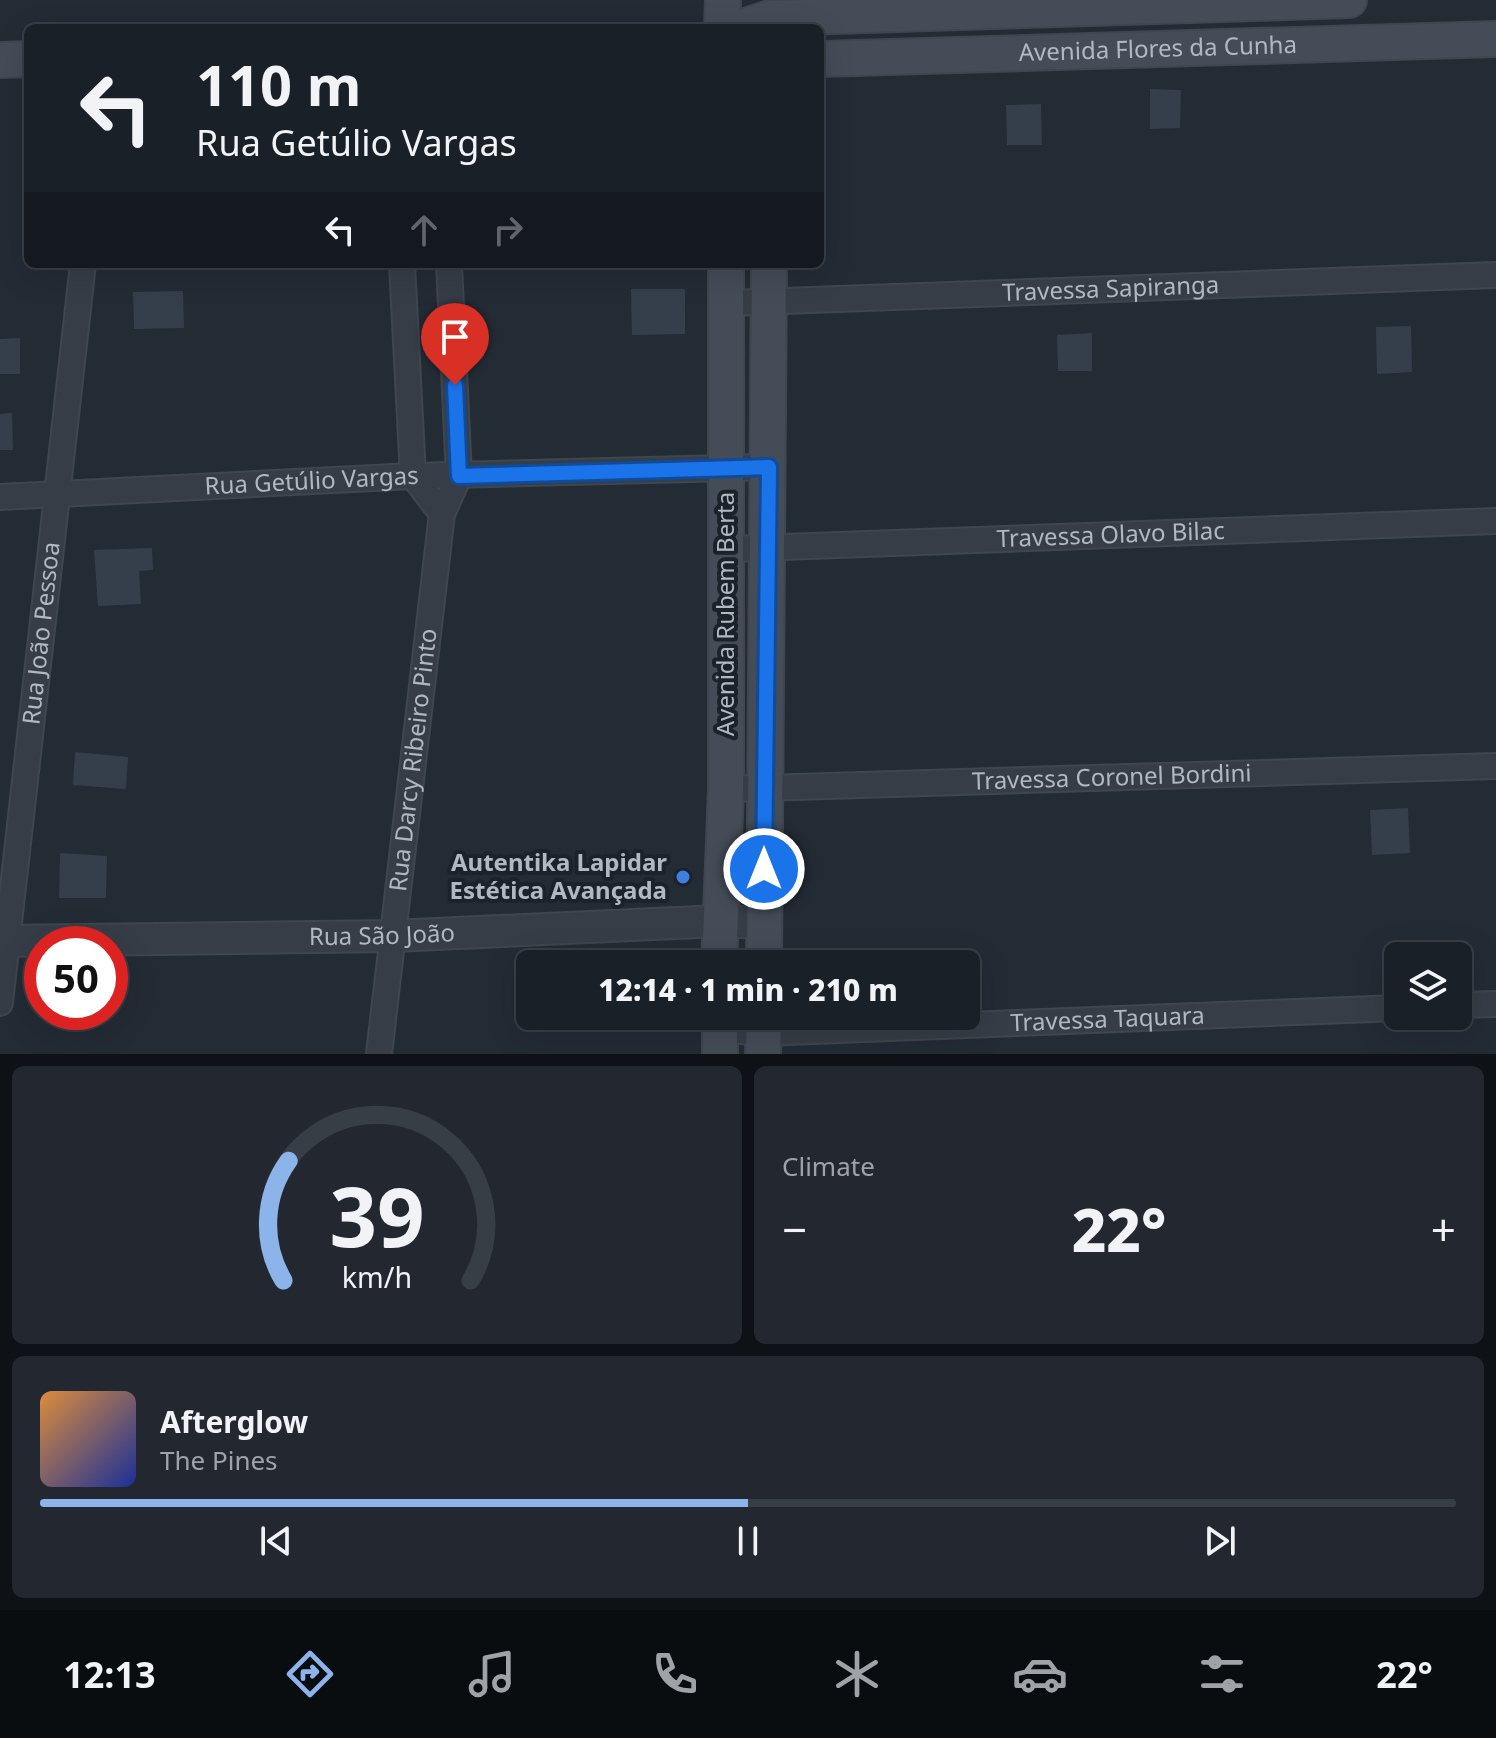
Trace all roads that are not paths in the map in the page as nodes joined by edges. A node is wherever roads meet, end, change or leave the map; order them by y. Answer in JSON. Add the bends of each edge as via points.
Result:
{"nodes":[{"id":1,"x":723,"y":0,"type":"edge"},
{"id":2,"x":1349,"y":0,"type":"edge"},
{"id":3,"x":763,"y":19,"type":"edge"},
{"id":4,"x":722,"y":24,"type":"edge"},
{"id":5,"x":1496,"y":39,"type":"edge"},
{"id":6,"x":24,"y":59,"type":"edge"},
{"id":7,"x":824,"y":59,"type":"edge"},
{"id":8,"x":0,"y":60,"type":"edge"},
{"id":9,"x":83,"y":268,"type":"edge"},
{"id":10,"x":402,"y":268,"type":"edge"},
{"id":11,"x":449,"y":268,"type":"edge"},
{"id":12,"x":726,"y":268,"type":"edge"},
{"id":13,"x":769,"y":268,"type":"edge"},
{"id":14,"x":1496,"y":275,"type":"edge"},
{"id":15,"x":768,"y":301,"type":"junction"},
{"id":16,"x":727,"y":303,"type":"junction"},
{"id":17,"x":769,"y":467,"type":"junction"},
{"id":18,"x":726,"y":469,"type":"junction"},
{"id":19,"x":413,"y":476,"type":"junction"},
{"id":20,"x":459,"y":476,"type":"junction"},
{"id":21,"x":58,"y":496,"type":"junction"},
{"id":22,"x":0,"y":497,"type":"edge"},
{"id":23,"x":442,"y":514,"type":"junction"},
{"id":24,"x":1496,"y":521,"type":"edge"},
{"id":25,"x":767,"y":546,"type":"junction"},
{"id":26,"x":727,"y":549,"type":"junction"},
{"id":27,"x":1496,"y":766,"type":"edge"},
{"id":28,"x":763,"y":788,"type":"junction"},
{"id":29,"x":726,"y":789,"type":"junction"},
{"id":30,"x":719,"y":921,"type":"junction"},
{"id":31,"x":765,"y":923,"type":"junction"},
{"id":32,"x":393,"y":936,"type":"junction"},
{"id":33,"x":3,"y":941,"type":"edge"},
{"id":34,"x":719,"y":950,"type":"edge"},
{"id":35,"x":764,"y":950,"type":"edge"},
{"id":36,"x":0,"y":1003,"type":"edge"},
{"id":37,"x":1496,"y":1004,"type":"edge"},
{"id":38,"x":1472,"y":1005,"type":"edge"},
{"id":39,"x":1384,"y":1009,"type":"edge"},
{"id":40,"x":720,"y":1033,"type":"edge"},
{"id":41,"x":763,"y":1034,"type":"edge"},
{"id":42,"x":379,"y":1054,"type":"edge"}],
"edges":[{"from":1,"to":4,"type":"main road"},
{"from":2,"to":3,"type":"main road","name":"Avenida Flores da Cunha"},
{"from":5,"to":7,"type":"main road","name":"Avenida Flores da Cunha"},
{"from":6,"to":8,"type":"main road"},
{"from":9,"to":21,"type":"street","name":"Rua João Pessoa"},
{"from":10,"to":19,"type":"street"},
{"from":11,"to":20,"type":"street","name":"Rua Darcy Ribeiro Pinto"},
{"from":12,"to":16,"type":"main road","name":"Avenida Rubem Berta"},
{"from":13,"to":15,"type":"main road","name":"Avenida Rubem Berta"},
{"from":14,"to":15,"type":"street","name":"Travessa Sapiranga"},
{"from":15,"to":16,"type":"street","name":"Travessa Sapiranga"},
{"from":15,"to":17,"type":"main road","name":"Avenida Rubem Berta"},
{"from":16,"to":18,"type":"main road","name":"Avenida Rubem Berta"},
{"from":17,"to":18,"type":"street","name":"Rua Getúlio Vargas"},
{"from":17,"to":25,"type":"main road","name":"Avenida Rubem Berta"},
{"from":18,"to":20,"type":"street","name":"Rua Getúlio Vargas"},
{"from":18,"to":26,"type":"main road","name":"Avenida Rubem Berta"},
{"from":19,"to":20,"type":"street","name":"Rua Getúlio Vargas"},
{"from":19,"to":21,"type":"street","name":"Rua Getúlio Vargas"},
{"from":19,"to":23,"type":"street"},
{"from":20,"to":23,"type":"street","name":"Rua Darcy Ribeiro Pinto"},
{"from":21,"to":22,"type":"street","name":"Rua Getúlio Vargas"},
{"from":21,"to":33,"type":"street","name":"Rua João Pessoa"},
{"from":23,"to":32,"type":"street","name":"Rua Darcy Ribeiro Pinto"},
{"from":24,"to":25,"type":"street","name":"Travessa Olavo Bilac"},
{"from":25,"to":26,"type":"street","name":"Travessa Olavo Bilac"},
{"from":25,"to":28,"type":"main road","name":"Avenida Rubem Berta"},
{"from":26,"to":29,"type":"main road","name":"Avenida Rubem Berta"},
{"from":27,"to":28,"type":"street","name":"Travessa Coronel Bordini"},
{"from":28,"to":29,"type":"street","name":"Travessa Coronel Bordini"},
{"from":28,"to":31,"type":"main road","name":"Avenida Rubem Berta"},
{"from":29,"to":30,"type":"main road","name":"Avenida Rubem Berta"},
{"from":30,"to":31,"type":"street","name":"Rua São João"},
{"from":30,"to":32,"type":"street","name":"Rua São João"},
{"from":30,"to":34,"type":"main road","name":"Avenida Rubem Berta"},
{"from":31,"to":35,"type":"main road","name":"Avenida Rubem Berta"},
{"from":32,"to":33,"type":"street","name":"Rua São João"},
{"from":32,"to":42,"type":"street","name":"Rua Darcy Ribeiro Pinto"},
{"from":33,"to":36,"type":"street","name":"Rua João Pessoa"},
{"from":37,"to":38,"type":"street"},
{"from":39,"to":41,"type":"street","name":"Travessa Taquara"},
{"from":40,"to":41,"type":"street","name":"Travessa Taquara"}]}
